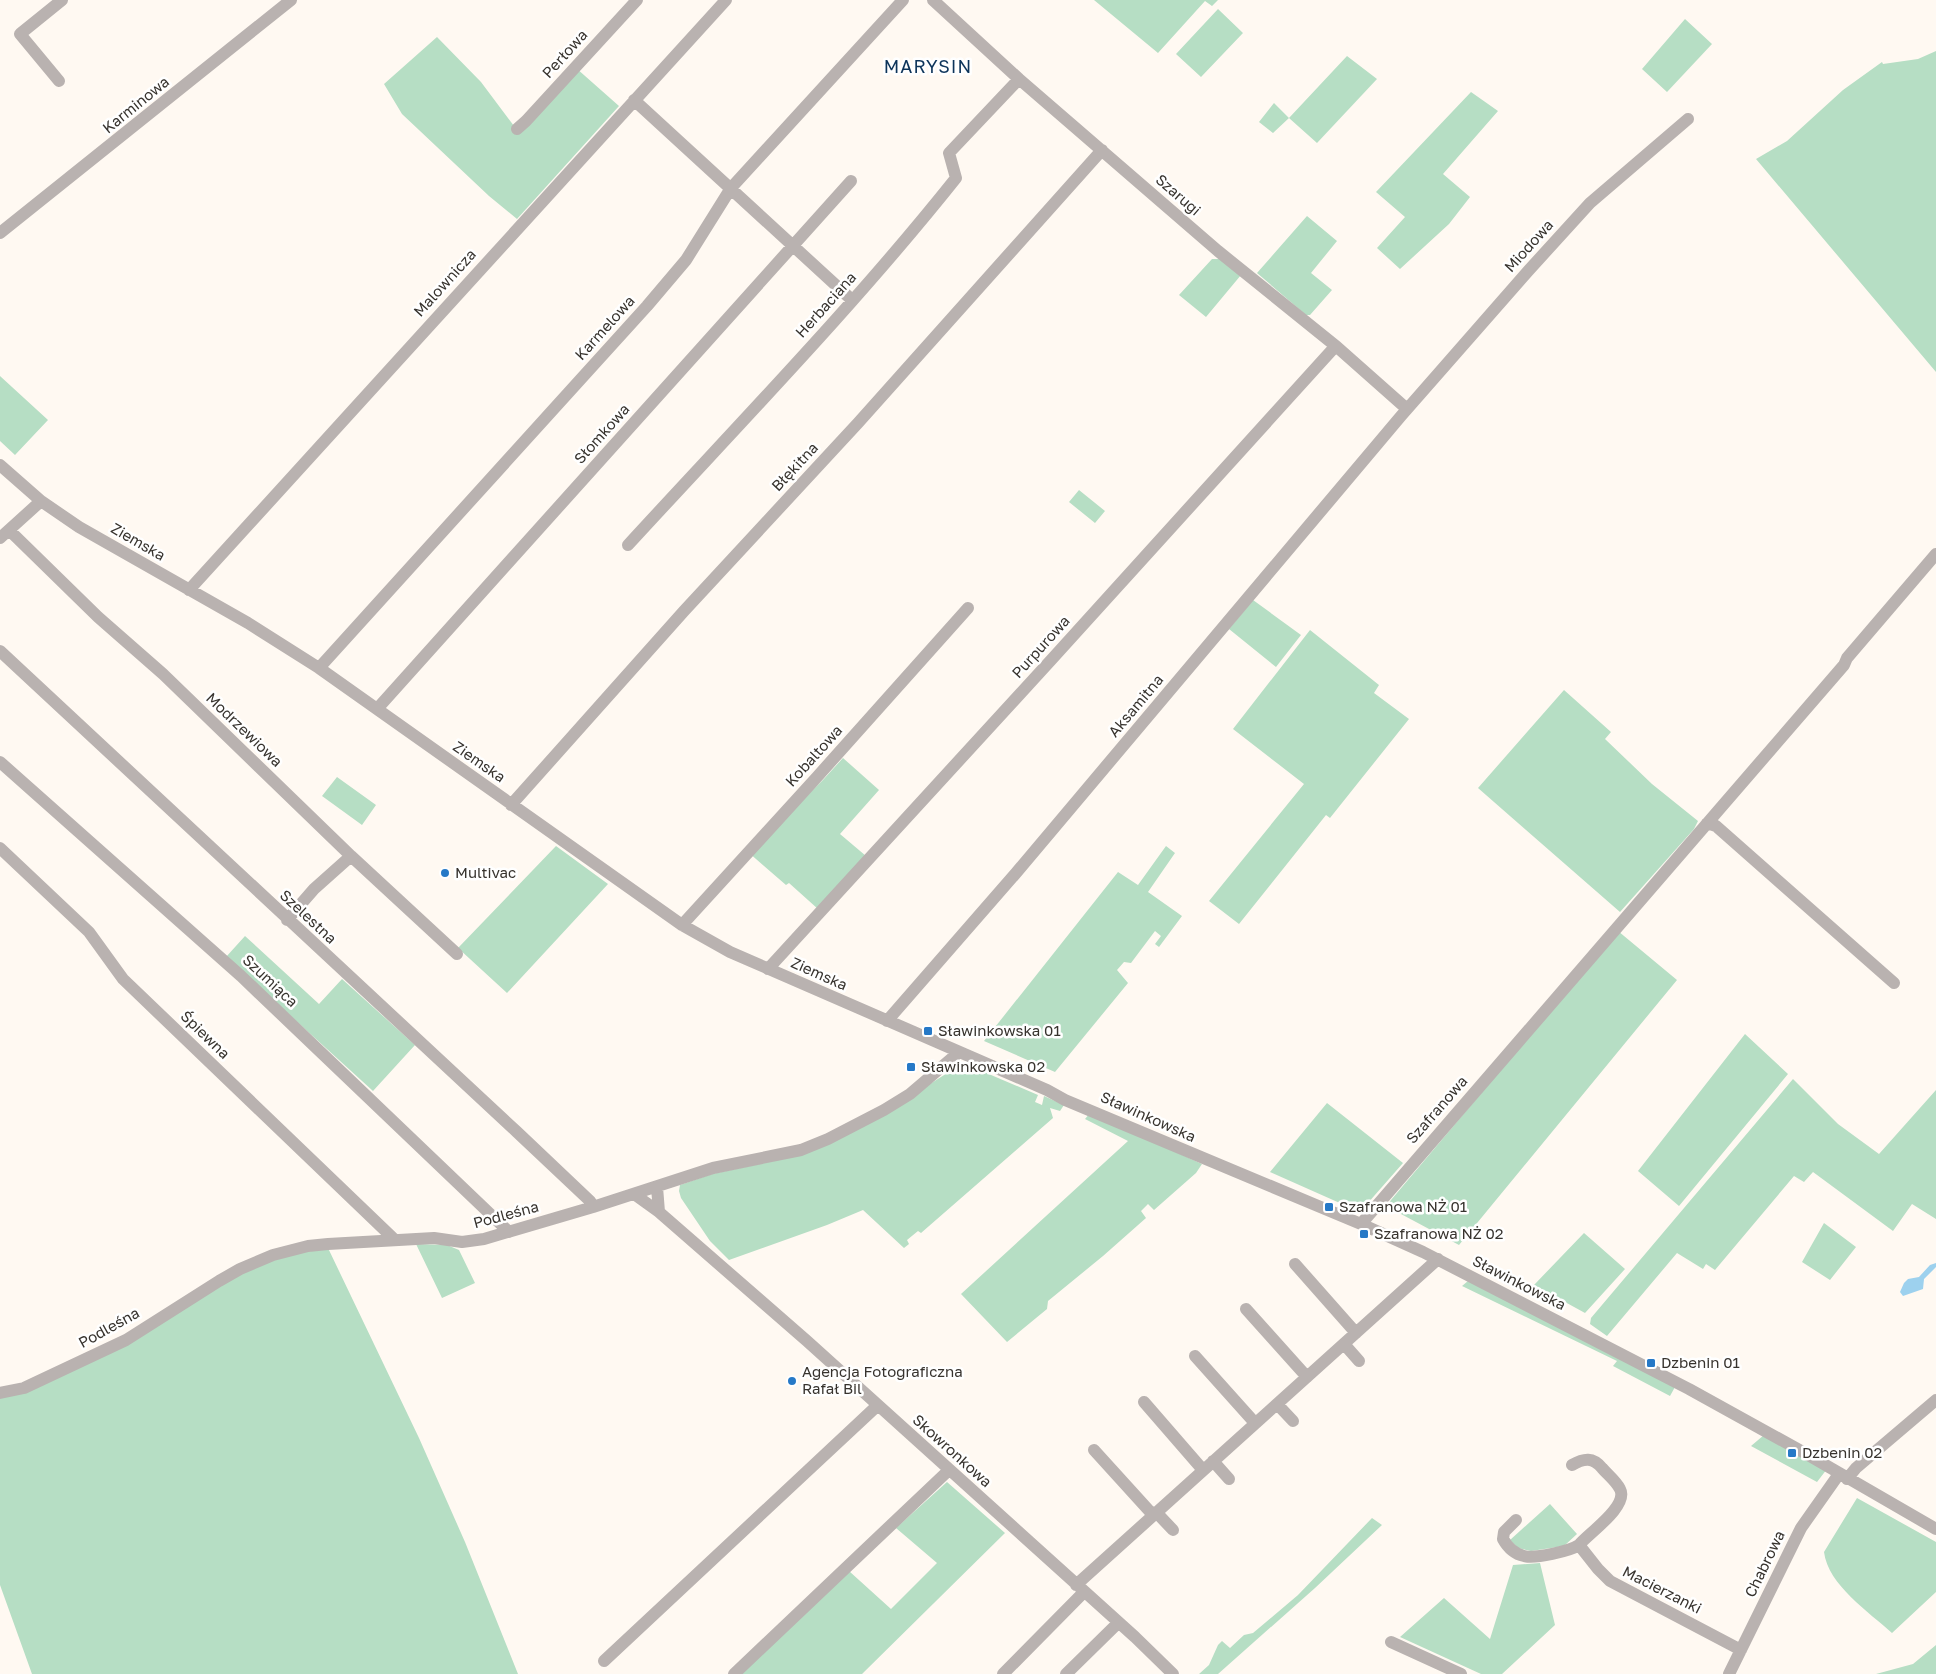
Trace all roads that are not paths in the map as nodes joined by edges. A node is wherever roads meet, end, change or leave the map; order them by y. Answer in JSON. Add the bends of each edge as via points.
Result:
{"nodes":[{"id":1,"x":62,"y":0,"type":"edge"},
{"id":2,"x":291,"y":0,"type":"edge"},
{"id":3,"x":637,"y":0,"type":"edge"},
{"id":4,"x":726,"y":0,"type":"edge"},
{"id":5,"x":903,"y":0,"type":"edge"},
{"id":6,"x":933,"y":0,"type":"edge"},
{"id":7,"x":1019,"y":79,"type":"junction"},
{"id":8,"x":59,"y":82,"type":"dead end"},
{"id":9,"x":634,"y":100,"type":"junction"},
{"id":10,"x":1688,"y":119,"type":"dead end"},
{"id":11,"x":517,"y":129,"type":"dead end"},
{"id":12,"x":1102,"y":150,"type":"junction"},
{"id":13,"x":852,"y":181,"type":"dead end"},
{"id":14,"x":731,"y":188,"type":"junction"},
{"id":15,"x":0,"y":233,"type":"edge"},
{"id":16,"x":793,"y":246,"type":"junction"},
{"id":17,"x":852,"y":300,"type":"junction"},
{"id":18,"x":1337,"y":347,"type":"junction"},
{"id":19,"x":1407,"y":409,"type":"junction"},
{"id":20,"x":0,"y":465,"type":"edge"},
{"id":21,"x":41,"y":501,"type":"junction"},
{"id":22,"x":5,"y":534,"type":"edge"},
{"id":23,"x":628,"y":544,"type":"dead end"},
{"id":24,"x":1936,"y":554,"type":"edge"},
{"id":25,"x":189,"y":590,"type":"junction"},
{"id":26,"x":968,"y":608,"type":"dead end"},
{"id":27,"x":0,"y":651,"type":"edge"},
{"id":28,"x":319,"y":668,"type":"junction"},
{"id":29,"x":377,"y":709,"type":"junction"},
{"id":30,"x":0,"y":762,"type":"edge"},
{"id":31,"x":511,"y":805,"type":"junction"},
{"id":32,"x":1707,"y":822,"type":"junction"},
{"id":33,"x":0,"y":848,"type":"edge"},
{"id":34,"x":351,"y":856,"type":"junction"},
{"id":35,"x":287,"y":920,"type":"junction"},
{"id":36,"x":682,"y":925,"type":"junction"},
{"id":37,"x":457,"y":954,"type":"dead end"},
{"id":38,"x":768,"y":969,"type":"junction"},
{"id":39,"x":1894,"y":983,"type":"dead end"},
{"id":40,"x":887,"y":1021,"type":"junction"},
{"id":41,"x":958,"y":1053,"type":"junction"},
{"id":42,"x":657,"y":1187,"type":"junction"},
{"id":43,"x":634,"y":1194,"type":"junction"},
{"id":44,"x":593,"y":1207,"type":"junction"},
{"id":45,"x":659,"y":1212,"type":"junction"},
{"id":46,"x":1360,"y":1224,"type":"junction"},
{"id":47,"x":509,"y":1232,"type":"junction"},
{"id":48,"x":395,"y":1240,"type":"junction"},
{"id":49,"x":1438,"y":1260,"type":"junction"},
{"id":50,"x":1295,"y":1264,"type":"dead end"},
{"id":51,"x":1246,"y":1309,"type":"dead end"},
{"id":52,"x":1356,"y":1332,"type":"junction"},
{"id":53,"x":1341,"y":1346,"type":"junction"},
{"id":54,"x":1195,"y":1356,"type":"dead end"},
{"id":55,"x":1357,"y":1363,"type":"dead end"},
{"id":56,"x":1306,"y":1377,"type":"junction"},
{"id":57,"x":0,"y":1393,"type":"edge"},
{"id":58,"x":1936,"y":1400,"type":"edge"},
{"id":59,"x":1144,"y":1402,"type":"dead end"},
{"id":60,"x":1279,"y":1402,"type":"junction"},
{"id":61,"x":878,"y":1406,"type":"junction"},
{"id":62,"x":1295,"y":1419,"type":"dead end"},
{"id":63,"x":1255,"y":1423,"type":"junction"},
{"id":64,"x":1094,"y":1450,"type":"dead end"},
{"id":65,"x":1212,"y":1462,"type":"junction"},
{"id":66,"x":1572,"y":1465,"type":"dead end"},
{"id":67,"x":949,"y":1470,"type":"junction"},
{"id":68,"x":1232,"y":1476,"type":"dead end"},
{"id":69,"x":1843,"y":1476,"type":"junction"},
{"id":70,"x":1155,"y":1514,"type":"junction"},
{"id":71,"x":1516,"y":1520,"type":"dead end"},
{"id":72,"x":1173,"y":1530,"type":"dead end"},
{"id":73,"x":1936,"y":1530,"type":"edge"},
{"id":74,"x":1579,"y":1545,"type":"junction"},
{"id":75,"x":1080,"y":1588,"type":"junction"},
{"id":76,"x":1118,"y":1623,"type":"junction"},
{"id":77,"x":1391,"y":1642,"type":"dead end"},
{"id":78,"x":1741,"y":1650,"type":"junction"},
{"id":79,"x":604,"y":1661,"type":"dead end"},
{"id":80,"x":734,"y":1674,"type":"edge"},
{"id":81,"x":1003,"y":1674,"type":"edge"},
{"id":82,"x":1066,"y":1674,"type":"edge"},
{"id":83,"x":1173,"y":1674,"type":"edge"},
{"id":84,"x":1461,"y":1674,"type":"edge"},
{"id":85,"x":1728,"y":1674,"type":"edge"}],
"edges":[{"from":1,"to":8,"type":"street","via":[[20,34]]},
{"from":2,"to":15,"type":"street","name":"Karminowa"},
{"from":3,"to":11,"type":"street","name":"Perłowa"},
{"from":4,"to":9,"type":"street","name":"Malownicza"},
{"from":5,"to":14,"type":"street","name":"Karmelowa"},
{"from":6,"to":7,"type":"street","name":"Szarugi"},
{"from":7,"to":12,"type":"street","name":"Szarugi"},
{"from":7,"to":17,"type":"street","name":"Herbaciana","via":[[949,153],[956,178]]},
{"from":9,"to":14,"type":"street"},
{"from":9,"to":25,"type":"street","name":"Malownicza"},
{"from":10,"to":19,"type":"street","name":"Miodowa","via":[[1590,203]]},
{"from":12,"to":18,"type":"street","name":"Szarugi","via":[[1218,251]]},
{"from":12,"to":31,"type":"street","name":"Błękitna"},
{"from":13,"to":16,"type":"street","name":"Słomkowa"},
{"from":14,"to":16,"type":"street"},
{"from":14,"to":28,"type":"street","name":"Karmelowa","via":[[686,260],[640,314]]},
{"from":16,"to":17,"type":"street"},
{"from":16,"to":29,"type":"street","name":"Słomkowa"},
{"from":17,"to":23,"type":"street","name":"Herbaciana"},
{"from":18,"to":19,"type":"street","name":"Szarugi"},
{"from":18,"to":38,"type":"street","name":"Purpurowa"},
{"from":19,"to":40,"type":"street","name":"Aksamitna","via":[[1022,866]]},
{"from":20,"to":21,"type":"street","name":"Ziemska"},
{"from":21,"to":22,"type":"street"},
{"from":21,"to":25,"type":"street","name":"Ziemska"},
{"from":22,"to":34,"type":"street","name":"Modrzewiowa","via":[[163,674]]},
{"from":24,"to":32,"type":"street","name":"Szafranowa"},
{"from":25,"to":28,"type":"street","name":"Ziemska"},
{"from":26,"to":36,"type":"street","name":"Kobaltowa"},
{"from":27,"to":35,"type":"street","name":"Szelestna"},
{"from":28,"to":29,"type":"street","name":"Ziemska"},
{"from":29,"to":31,"type":"street","name":"Ziemska"},
{"from":30,"to":47,"type":"street","name":"Szumiąca","via":[[241,976]]},
{"from":31,"to":36,"type":"street","name":"Ziemska"},
{"from":32,"to":39,"type":"street","via":[[1716,826]]},
{"from":32,"to":46,"type":"street","name":"Szafranowa"},
{"from":33,"to":48,"type":"street","name":"Śpiewna","via":[[89,932],[123,979]]},
{"from":34,"to":35,"type":"street","via":[[314,889]]},
{"from":34,"to":37,"type":"street","name":"Modrzewiowa"},
{"from":35,"to":44,"type":"street","name":"Szelestna","via":[[517,1132]]},
{"from":36,"to":38,"type":"street","name":"Ziemska"},
{"from":38,"to":40,"type":"street","name":"Ziemska"},
{"from":40,"to":41,"type":"street","name":"Ziemska"},
{"from":41,"to":42,"type":"street","name":"Podleśna","via":[[910,1094],[828,1140],[801,1150],[713,1168]]},
{"from":41,"to":46,"type":"street","name":"Sławinkowska"},
{"from":42,"to":43,"type":"street","name":"Podleśna"},
{"from":42,"to":45,"type":"street"},
{"from":43,"to":44,"type":"street","name":"Podleśna"},
{"from":43,"to":45,"type":"street","name":"Skowronkowa"},
{"from":44,"to":47,"type":"street","name":"Podleśna"},
{"from":45,"to":61,"type":"street","name":"Skowronkowa"},
{"from":46,"to":49,"type":"street","name":"Sławinkowska"},
{"from":47,"to":48,"type":"street","name":"Podleśna","via":[[484,1240],[462,1242],[434,1238]]},
{"from":48,"to":57,"type":"street","name":"Podleśna","via":[[308,1246],[273,1255],[219,1281],[126,1340],[24,1388]]},
{"from":49,"to":52,"type":"street"},
{"from":49,"to":69,"type":"street","name":"Sławinkowska","via":[[1689,1389]]},
{"from":50,"to":52,"type":"street"},
{"from":51,"to":56,"type":"street"},
{"from":52,"to":53,"type":"street"},
{"from":53,"to":55,"type":"street"},
{"from":53,"to":56,"type":"street"},
{"from":54,"to":63,"type":"street"},
{"from":56,"to":60,"type":"street"},
{"from":58,"to":69,"type":"street","name":"Chabrowa"},
{"from":59,"to":65,"type":"street"},
{"from":60,"to":62,"type":"street"},
{"from":60,"to":63,"type":"street"},
{"from":61,"to":67,"type":"street","name":"Skowronkowa"},
{"from":61,"to":79,"type":"street"},
{"from":63,"to":65,"type":"street"},
{"from":64,"to":70,"type":"street"},
{"from":65,"to":68,"type":"street"},
{"from":65,"to":70,"type":"street"},
{"from":66,"to":74,"type":"street","via":[[1583,1459],[1598,1462],[1621,1494],[1616,1509]]},
{"from":67,"to":75,"type":"street","name":"Skowronkowa"},
{"from":67,"to":80,"type":"street"},
{"from":69,"to":73,"type":"street","name":"Sławinkowska"},
{"from":69,"to":78,"type":"street","name":"Chabrowa","via":[[1810,1513]]},
{"from":70,"to":72,"type":"street"},
{"from":70,"to":75,"type":"street"},
{"from":71,"to":74,"type":"street","via":[[1504,1532],[1503,1540],[1514,1552],[1528,1557],[1565,1551]]},
{"from":74,"to":78,"type":"street","name":"Macierzanki","via":[[1610,1581]]},
{"from":75,"to":76,"type":"street","name":"Skowronkowa"},
{"from":75,"to":81,"type":"street"},
{"from":76,"to":82,"type":"street"},
{"from":76,"to":83,"type":"street","name":"Skowronkowa"},
{"from":77,"to":84,"type":"street"},
{"from":78,"to":85,"type":"street","name":"Chabrowa"}]}
